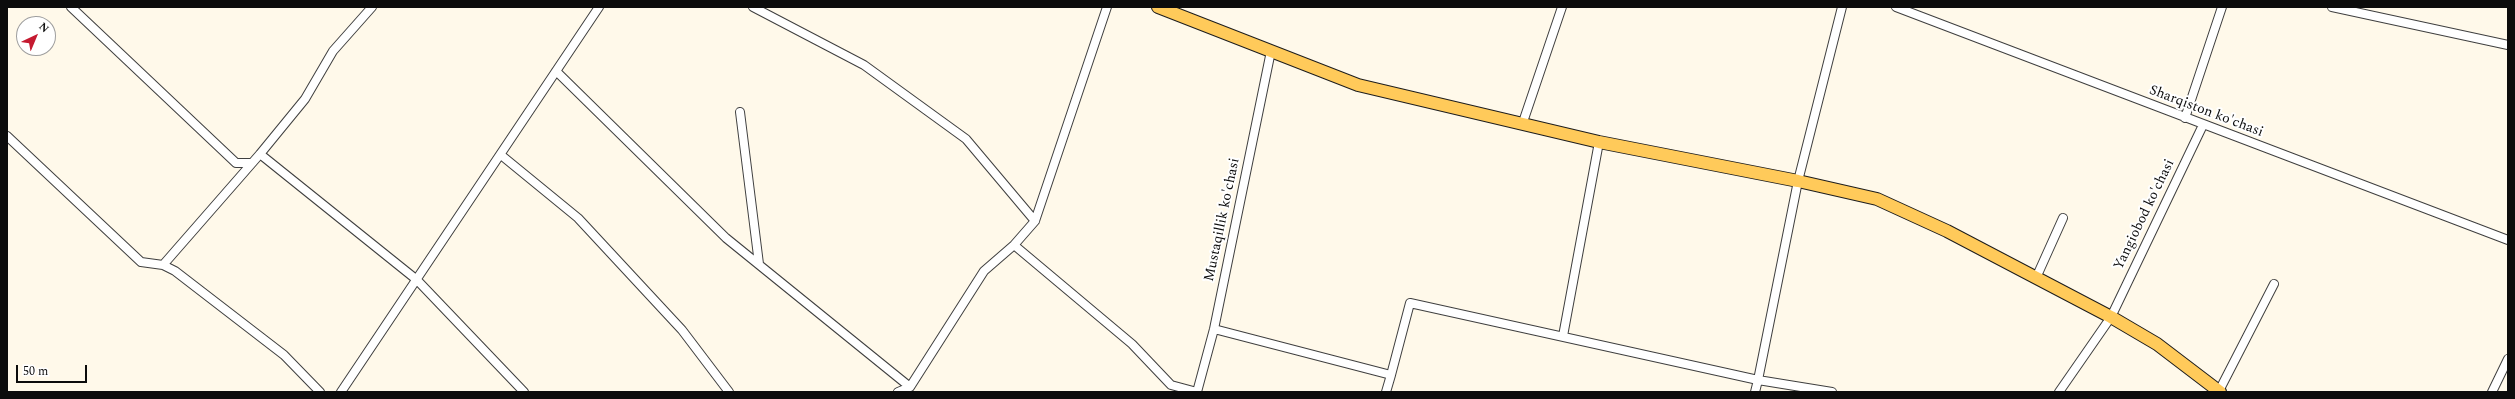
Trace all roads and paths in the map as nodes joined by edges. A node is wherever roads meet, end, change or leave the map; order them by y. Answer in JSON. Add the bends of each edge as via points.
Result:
{"nodes":[{"id":1,"x":71,"y":7,"type":"edge"},
{"id":2,"x":372,"y":7,"type":"edge"},
{"id":3,"x":599,"y":7,"type":"edge"},
{"id":4,"x":753,"y":7,"type":"edge"},
{"id":5,"x":1107,"y":7,"type":"edge"},
{"id":6,"x":1158,"y":7,"type":"edge"},
{"id":7,"x":1562,"y":7,"type":"edge"},
{"id":8,"x":1842,"y":7,"type":"edge"},
{"id":9,"x":1896,"y":7,"type":"edge"},
{"id":10,"x":2222,"y":7,"type":"edge"},
{"id":11,"x":2332,"y":7,"type":"edge"},
{"id":12,"x":2508,"y":45,"type":"edge"},
{"id":13,"x":1271,"y":51,"type":"junction"},
{"id":14,"x":556,"y":71,"type":"junction"},
{"id":15,"x":740,"y":112,"type":"dead end"},
{"id":16,"x":2185,"y":118,"type":"junction"},
{"id":17,"x":1522,"y":125,"type":"junction"},
{"id":18,"x":2203,"y":125,"type":"junction"},
{"id":19,"x":7,"y":136,"type":"edge"},
{"id":20,"x":1599,"y":142,"type":"junction"},
{"id":21,"x":260,"y":154,"type":"junction"},
{"id":22,"x":501,"y":155,"type":"junction"},
{"id":23,"x":252,"y":163,"type":"junction"},
{"id":24,"x":1798,"y":181,"type":"junction"},
{"id":25,"x":2063,"y":218,"type":"dead end"},
{"id":26,"x":1035,"y":221,"type":"junction"},
{"id":27,"x":2508,"y":240,"type":"edge"},
{"id":28,"x":1014,"y":245,"type":"junction"},
{"id":29,"x":759,"y":264,"type":"junction"},
{"id":30,"x":163,"y":265,"type":"junction"},
{"id":31,"x":2036,"y":278,"type":"junction"},
{"id":32,"x":417,"y":280,"type":"junction"},
{"id":33,"x":2274,"y":284,"type":"dead end"},
{"id":34,"x":2111,"y":317,"type":"junction"},
{"id":35,"x":1214,"y":329,"type":"junction"},
{"id":36,"x":1563,"y":336,"type":"junction"},
{"id":37,"x":2508,"y":359,"type":"edge"},
{"id":38,"x":1390,"y":375,"type":"junction"},
{"id":39,"x":1758,"y":380,"type":"junction"},
{"id":40,"x":910,"y":387,"type":"junction"},
{"id":41,"x":320,"y":392,"type":"edge"},
{"id":42,"x":341,"y":392,"type":"edge"},
{"id":43,"x":524,"y":392,"type":"edge"},
{"id":44,"x":729,"y":392,"type":"edge"},
{"id":45,"x":898,"y":392,"type":"edge"},
{"id":46,"x":1197,"y":392,"type":"edge"},
{"id":47,"x":1386,"y":392,"type":"edge"},
{"id":48,"x":1755,"y":392,"type":"edge"},
{"id":49,"x":1832,"y":392,"type":"edge"},
{"id":50,"x":2059,"y":392,"type":"edge"},
{"id":51,"x":2220,"y":392,"type":"edge"},
{"id":52,"x":2492,"y":392,"type":"edge"}],
"edges":[{"from":1,"to":23,"type":"street","via":[[236,163]]},
{"from":2,"to":21,"type":"street","via":[[333,51],[304,99]]},
{"from":3,"to":14,"type":"street"},
{"from":4,"to":26,"type":"street","via":[[864,65],[966,139]]},
{"from":5,"to":26,"type":"street"},
{"from":6,"to":13,"type":"main road"},
{"from":7,"to":17,"type":"street"},
{"from":8,"to":24,"type":"street"},
{"from":9,"to":16,"type":"street","name":"Sharqiston ko'chasi"},
{"from":10,"to":16,"type":"street"},
{"from":11,"to":12,"type":"street"},
{"from":13,"to":17,"type":"main road","via":[[1358,85]]},
{"from":13,"to":35,"type":"street","name":"Mustaqillik ko'chasi"},
{"from":14,"to":22,"type":"street"},
{"from":14,"to":29,"type":"street","via":[[726,238]]},
{"from":15,"to":29,"type":"street"},
{"from":16,"to":18,"type":"street","name":"Sharqiston ko'chasi"},
{"from":17,"to":20,"type":"main road"},
{"from":18,"to":27,"type":"street","name":"Sharqiston ko'chasi"},
{"from":18,"to":34,"type":"street","name":"Yangiobod ko'chasi"},
{"from":19,"to":30,"type":"street","via":[[141,262]]},
{"from":20,"to":24,"type":"main road"},
{"from":20,"to":36,"type":"street"},
{"from":21,"to":23,"type":"street"},
{"from":21,"to":32,"type":"street"},
{"from":22,"to":32,"type":"street"},
{"from":22,"to":44,"type":"street","via":[[578,218],[682,330]]},
{"from":23,"to":30,"type":"street"},
{"from":24,"to":31,"type":"main road","via":[[1877,199],[1940,228]]},
{"from":24,"to":39,"type":"street"},
{"from":25,"to":31,"type":"street"},
{"from":26,"to":28,"type":"street"},
{"from":28,"to":40,"type":"street","via":[[984,271]]},
{"from":28,"to":46,"type":"street","via":[[1132,344],[1171,385]]},
{"from":29,"to":40,"type":"street"},
{"from":30,"to":41,"type":"street","via":[[175,270],[284,355]]},
{"from":31,"to":34,"type":"main road"},
{"from":32,"to":42,"type":"street"},
{"from":32,"to":43,"type":"street"},
{"from":33,"to":51,"type":"street"},
{"from":34,"to":50,"type":"street","name":"Yangiobod ko'chasi"},
{"from":34,"to":51,"type":"main road","via":[[2157,344]]},
{"from":35,"to":38,"type":"street"},
{"from":35,"to":46,"type":"street","name":"Mustaqillik ko'chasi"},
{"from":36,"to":38,"type":"street","via":[[1410,303]]},
{"from":36,"to":39,"type":"street"},
{"from":37,"to":52,"type":"street"},
{"from":38,"to":47,"type":"street"},
{"from":39,"to":48,"type":"street"},
{"from":39,"to":49,"type":"street"},
{"from":40,"to":45,"type":"street"}]}
